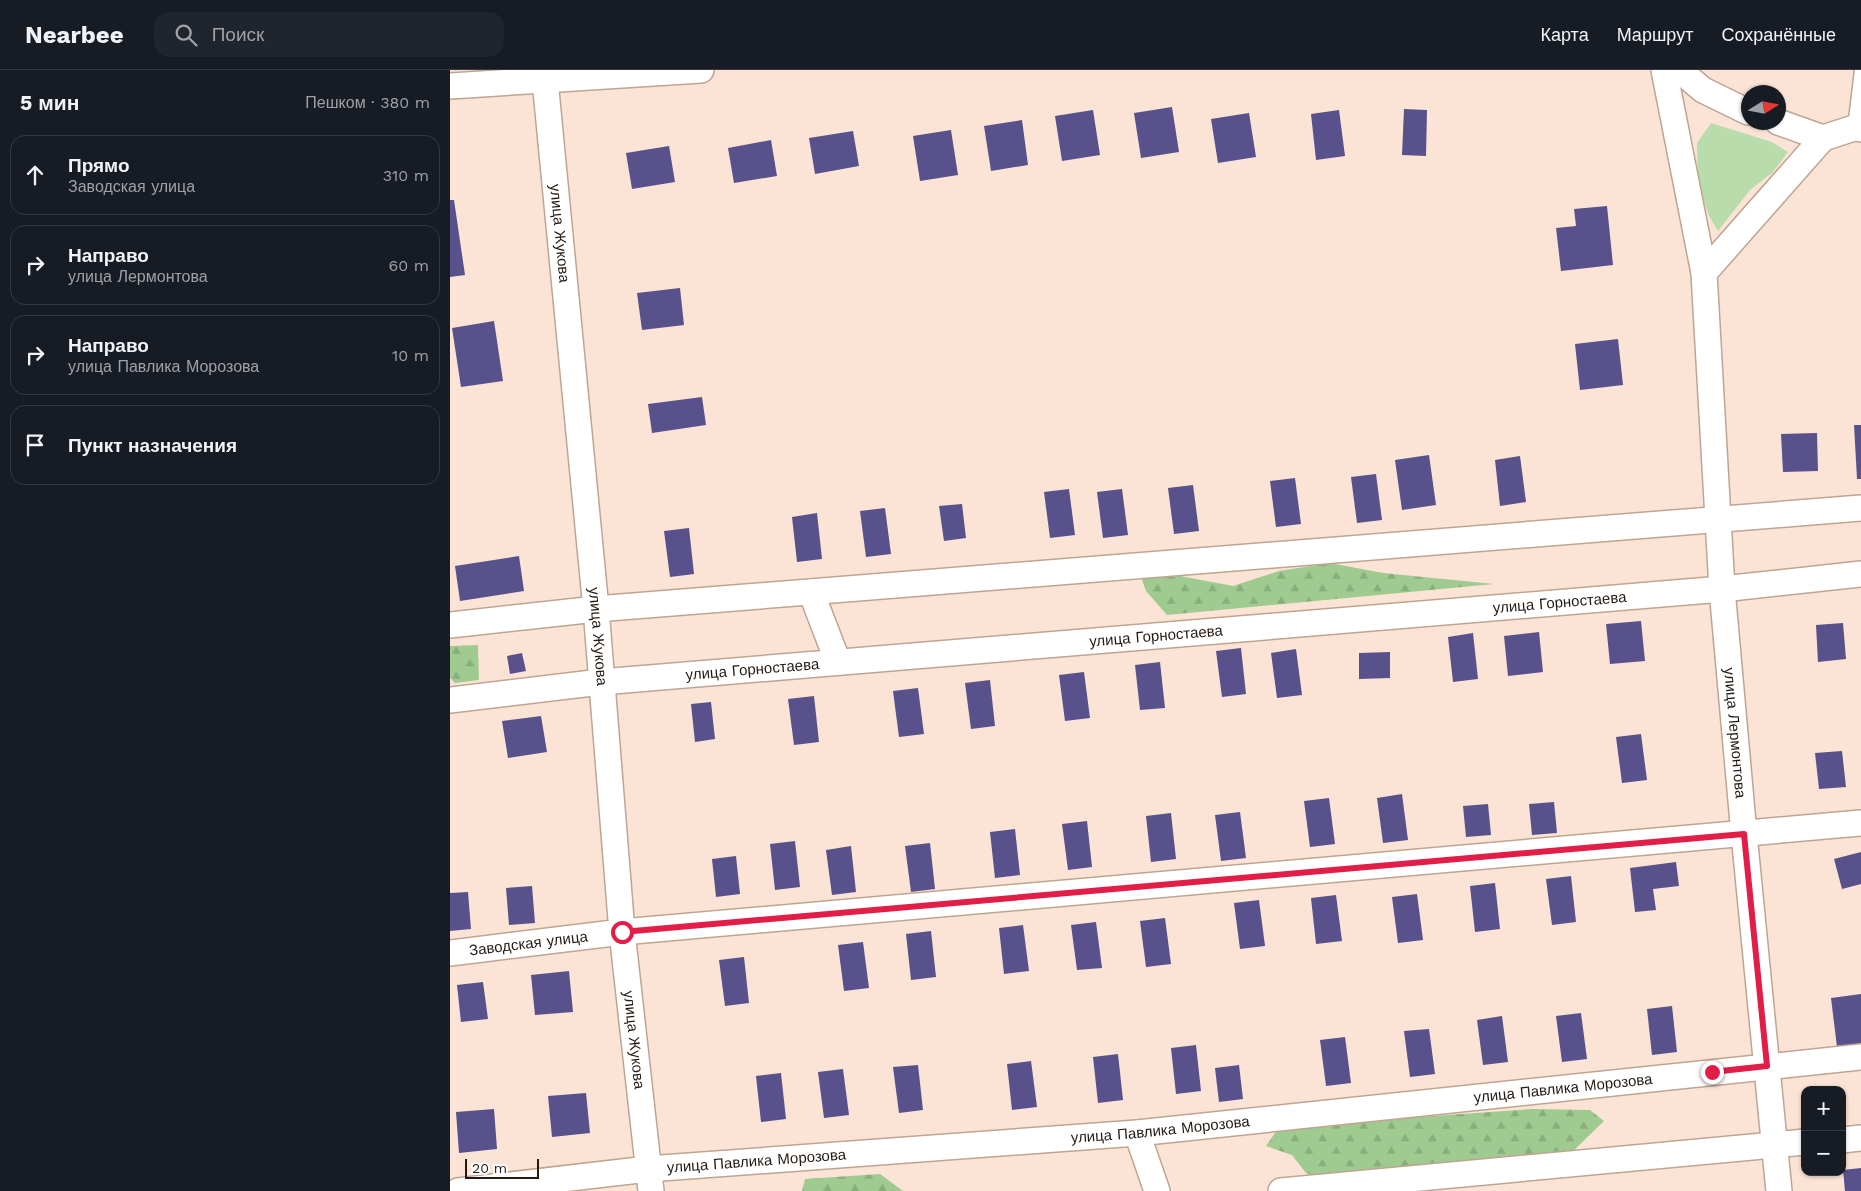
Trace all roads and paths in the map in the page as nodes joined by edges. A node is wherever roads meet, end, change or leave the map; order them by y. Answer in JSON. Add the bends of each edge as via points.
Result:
{"nodes":[{"id":1,"x":701,"y":70,"type":"edge"},
{"id":2,"x":1664,"y":70,"type":"edge"},
{"id":3,"x":1679,"y":70,"type":"edge"},
{"id":4,"x":1861,"y":70,"type":"edge"},
{"id":5,"x":545,"y":80,"type":"junction"},
{"id":6,"x":450,"y":86,"type":"edge"},
{"id":7,"x":1741,"y":109,"type":"edge"},
{"id":8,"x":1786,"y":125,"type":"edge"},
{"id":9,"x":1857,"y":129,"type":"edge"},
{"id":10,"x":1824,"y":138,"type":"junction"},
{"id":11,"x":1704,"y":273,"type":"junction"},
{"id":12,"x":1861,"y":508,"type":"edge"},
{"id":13,"x":1718,"y":521,"type":"junction"},
{"id":14,"x":1861,"y":574,"type":"edge"},
{"id":15,"x":1722,"y":589,"type":"junction"},
{"id":16,"x":811,"y":592,"type":"junction"},
{"id":17,"x":596,"y":610,"type":"junction"},
{"id":18,"x":450,"y":625,"type":"edge"},
{"id":19,"x":838,"y":662,"type":"junction"},
{"id":20,"x":601,"y":682,"type":"junction"},
{"id":21,"x":450,"y":700,"type":"edge"},
{"id":22,"x":1861,"y":823,"type":"edge"},
{"id":23,"x":1744,"y":834,"type":"junction"},
{"id":24,"x":622,"y":932,"type":"junction"},
{"id":25,"x":450,"y":953,"type":"edge"},
{"id":26,"x":1861,"y":1057,"type":"edge"},
{"id":27,"x":1767,"y":1066,"type":"junction"},
{"id":28,"x":1137,"y":1132,"type":"junction"},
{"id":29,"x":1861,"y":1138,"type":"edge"},
{"id":30,"x":1846,"y":1140,"type":"edge"},
{"id":31,"x":1801,"y":1142,"type":"edge"},
{"id":32,"x":1775,"y":1144,"type":"junction"},
{"id":33,"x":650,"y":1180,"type":"edge"},
{"id":34,"x":458,"y":1191,"type":"edge"},
{"id":35,"x":1157,"y":1191,"type":"edge"},
{"id":36,"x":1281,"y":1191,"type":"edge"},
{"id":37,"x":1779,"y":1191,"type":"edge"}],
"edges":[{"from":1,"to":5,"type":"street"},
{"from":2,"to":11,"type":"street","name":"улица Лермонтова"},
{"from":3,"to":7,"type":"street","via":[[1703,90]]},
{"from":4,"to":9,"type":"lane"},
{"from":5,"to":6,"type":"street"},
{"from":5,"to":17,"type":"street","name":"улица Жукова"},
{"from":8,"to":10,"type":"street"},
{"from":9,"to":10,"type":"street"},
{"from":10,"to":11,"type":"street"},
{"from":11,"to":13,"type":"street","name":"улица Лермонтова"},
{"from":12,"to":13,"type":"street"},
{"from":13,"to":15,"type":"street","name":"улица Лермонтова"},
{"from":13,"to":16,"type":"street"},
{"from":14,"to":15,"type":"street","name":"улица Горностаева"},
{"from":15,"to":19,"type":"street","name":"улица Горностаева"},
{"from":15,"to":23,"type":"street","name":"улица Лермонтова"},
{"from":16,"to":17,"type":"street"},
{"from":16,"to":19,"type":"street"},
{"from":17,"to":18,"type":"street"},
{"from":17,"to":20,"type":"street","name":"улица Жукова"},
{"from":19,"to":20,"type":"street","name":"улица Горностаева"},
{"from":20,"to":21,"type":"street","name":"улица Горностаева"},
{"from":20,"to":24,"type":"street","name":"улица Жукова"},
{"from":22,"to":23,"type":"street","name":"Заводская улица"},
{"from":23,"to":24,"type":"street","name":"Заводская улица"},
{"from":23,"to":27,"type":"street","name":"улица Лермонтова"},
{"from":24,"to":25,"type":"street","name":"Заводская улица"},
{"from":24,"to":33,"type":"street","name":"улица Жукова"},
{"from":26,"to":27,"type":"street","name":"улица Павлика Морозова"},
{"from":27,"to":28,"type":"street","name":"улица Павлика Морозова"},
{"from":27,"to":32,"type":"street","name":"улица Лермонтова"},
{"from":28,"to":33,"type":"street","name":"улица Павлика Морозова"},
{"from":28,"to":35,"type":"street"},
{"from":29,"to":30,"type":"street"},
{"from":31,"to":32,"type":"street"},
{"from":32,"to":36,"type":"street"},
{"from":32,"to":37,"type":"street","name":"улица Лермонтова"},
{"from":33,"to":34,"type":"street","name":"улица Павлика Морозова"}]}
